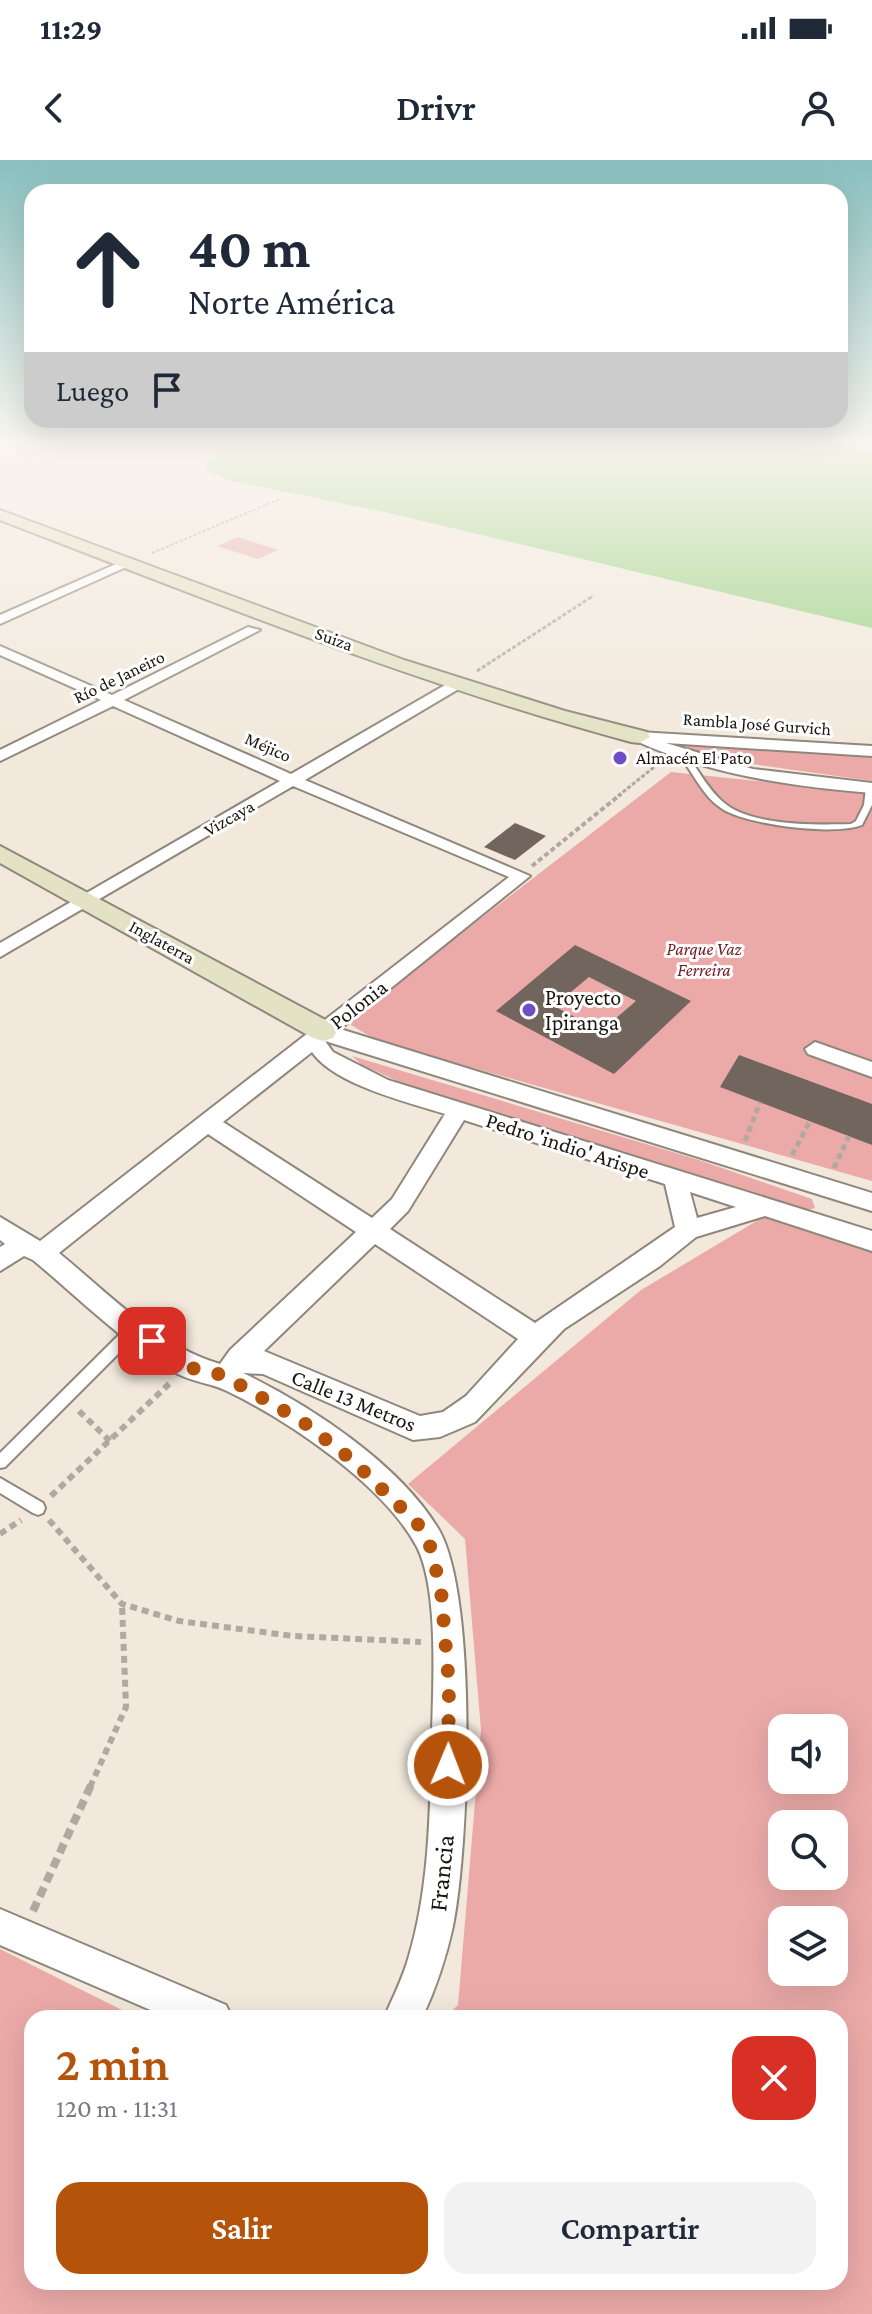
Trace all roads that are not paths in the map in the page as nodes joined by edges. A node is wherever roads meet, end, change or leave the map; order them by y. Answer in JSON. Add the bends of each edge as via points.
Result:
{"nodes":[{"id":1,"x":72,"y":543,"type":"edge"},
{"id":2,"x":129,"y":563,"type":"junction"},
{"id":3,"x":0,"y":620,"type":"edge"},
{"id":4,"x":253,"y":630,"type":"dead end"},
{"id":5,"x":0,"y":650,"type":"edge"},
{"id":6,"x":457,"y":684,"type":"junction"},
{"id":7,"x":116,"y":699,"type":"junction"},
{"id":8,"x":639,"y":737,"type":"junction"},
{"id":9,"x":872,"y":751,"type":"edge"},
{"id":10,"x":0,"y":756,"type":"edge"},
{"id":11,"x":678,"y":756,"type":"junction"},
{"id":12,"x":294,"y":781,"type":"junction"},
{"id":13,"x":871,"y":788,"type":"edge"},
{"id":14,"x":0,"y":853,"type":"edge"},
{"id":15,"x":521,"y":876,"type":"joint"},
{"id":16,"x":86,"y":899,"type":"junction"},
{"id":17,"x":0,"y":951,"type":"edge"},
{"id":18,"x":319,"y":1036,"type":"junction"},
{"id":19,"x":815,"y":1049,"type":"dead end"},
{"id":20,"x":872,"y":1070,"type":"edge"},
{"id":21,"x":459,"y":1110,"type":"junction"},
{"id":22,"x":208,"y":1123,"type":"junction"},
{"id":23,"x":675,"y":1179,"type":"junction"},
{"id":24,"x":833,"y":1190,"type":"junction"},
{"id":25,"x":872,"y":1202,"type":"edge"},
{"id":26,"x":766,"y":1207,"type":"junction"},
{"id":27,"x":0,"y":1226,"type":"edge"},
{"id":28,"x":688,"y":1230,"type":"junction"},
{"id":29,"x":833,"y":1230,"type":"junction"},
{"id":30,"x":376,"y":1231,"type":"junction"},
{"id":31,"x":872,"y":1241,"type":"edge"},
{"id":32,"x":32,"y":1248,"type":"junction"},
{"id":33,"x":0,"y":1261,"type":"edge"},
{"id":34,"x":135,"y":1328,"type":"junction"},
{"id":35,"x":536,"y":1337,"type":"junction"},
{"id":36,"x":231,"y":1367,"type":"junction"},
{"id":37,"x":0,"y":1462,"type":"edge"},
{"id":38,"x":0,"y":1485,"type":"edge"},
{"id":39,"x":38,"y":1508,"type":"road end"},
{"id":40,"x":10,"y":1932,"type":"edge"},
{"id":41,"x":194,"y":2010,"type":"edge"},
{"id":42,"x":407,"y":2010,"type":"edge"}],
"edges":[{"from":1,"to":2,"type":"street","name":"Suiza"},
{"from":2,"to":3,"type":"street"},
{"from":2,"to":6,"type":"street","name":"Suiza"},
{"from":4,"to":7,"type":"street","name":"Río de Janeiro"},
{"from":5,"to":7,"type":"street","name":"Méjico"},
{"from":6,"to":8,"type":"street","name":"Suiza"},
{"from":6,"to":12,"type":"street","name":"Vizcaya"},
{"from":7,"to":10,"type":"street","name":"Río de Janeiro"},
{"from":7,"to":12,"type":"street","name":"Méjico"},
{"from":8,"to":9,"type":"street","name":"Rambla José Gurvich"},
{"from":8,"to":11,"type":"street","name":"Suiza"},
{"from":11,"to":13,"type":"street","name":"Rambla José Gurvich","via":[[756,774]]},
{"from":11,"to":13,"type":"lane","via":[[721,806],[759,818],[852,826],[859,823]]},
{"from":12,"to":15,"type":"street","name":"Méjico"},
{"from":12,"to":16,"type":"street","name":"Vizcaya"},
{"from":14,"to":16,"type":"street","name":"Inglaterra"},
{"from":15,"to":18,"type":"street","name":"Polonia"},
{"from":16,"to":17,"type":"street","name":"Vizcaya"},
{"from":16,"to":18,"type":"street","name":"Inglaterra"},
{"from":18,"to":21,"type":"street","name":"Pedro 'indio' Arispe","via":[[326,1057],[353,1073]]},
{"from":18,"to":22,"type":"street","name":"Polonia"},
{"from":18,"to":24,"type":"street","name":"Pedro 'indio' Arispe"},
{"from":19,"to":20,"type":"street"},
{"from":21,"to":23,"type":"street","name":"Pedro 'indio' Arispe"},
{"from":21,"to":30,"type":"street","via":[[400,1205]]},
{"from":22,"to":30,"type":"street"},
{"from":22,"to":32,"type":"street","name":"Polonia"},
{"from":23,"to":26,"type":"street","name":"Pedro 'indio' Arispe"},
{"from":23,"to":28,"type":"street"},
{"from":24,"to":25,"type":"street","name":"Pedro 'indio' Arispe"},
{"from":24,"to":29,"type":"street"},
{"from":26,"to":28,"type":"street","name":"Calle 13 Metros"},
{"from":26,"to":29,"type":"street","name":"Pedro 'indio' Arispe"},
{"from":27,"to":32,"type":"street"},
{"from":28,"to":35,"type":"street","name":"Calle 13 Metros","via":[[661,1255],[582,1302]]},
{"from":29,"to":31,"type":"street","name":"Pedro 'indio' Arispe"},
{"from":30,"to":35,"type":"street"},
{"from":30,"to":36,"type":"street"},
{"from":32,"to":33,"type":"street","name":"Polonia"},
{"from":32,"to":34,"type":"street"},
{"from":34,"to":36,"type":"street","name":"Calle 13 Metros","via":[[187,1367]]},
{"from":34,"to":37,"type":"lane"},
{"from":35,"to":36,"type":"street","name":"Calle 13 Metros","via":[[490,1391],[464,1414],[435,1428],[413,1428],[266,1363]]},
{"from":36,"to":42,"type":"street","name":"Francia","via":[[397,1501],[424,1533],[437,1564],[446,1643],[447,1819],[434,1933]]},
{"from":38,"to":39,"type":"lane"},
{"from":40,"to":41,"type":"street"}]}
